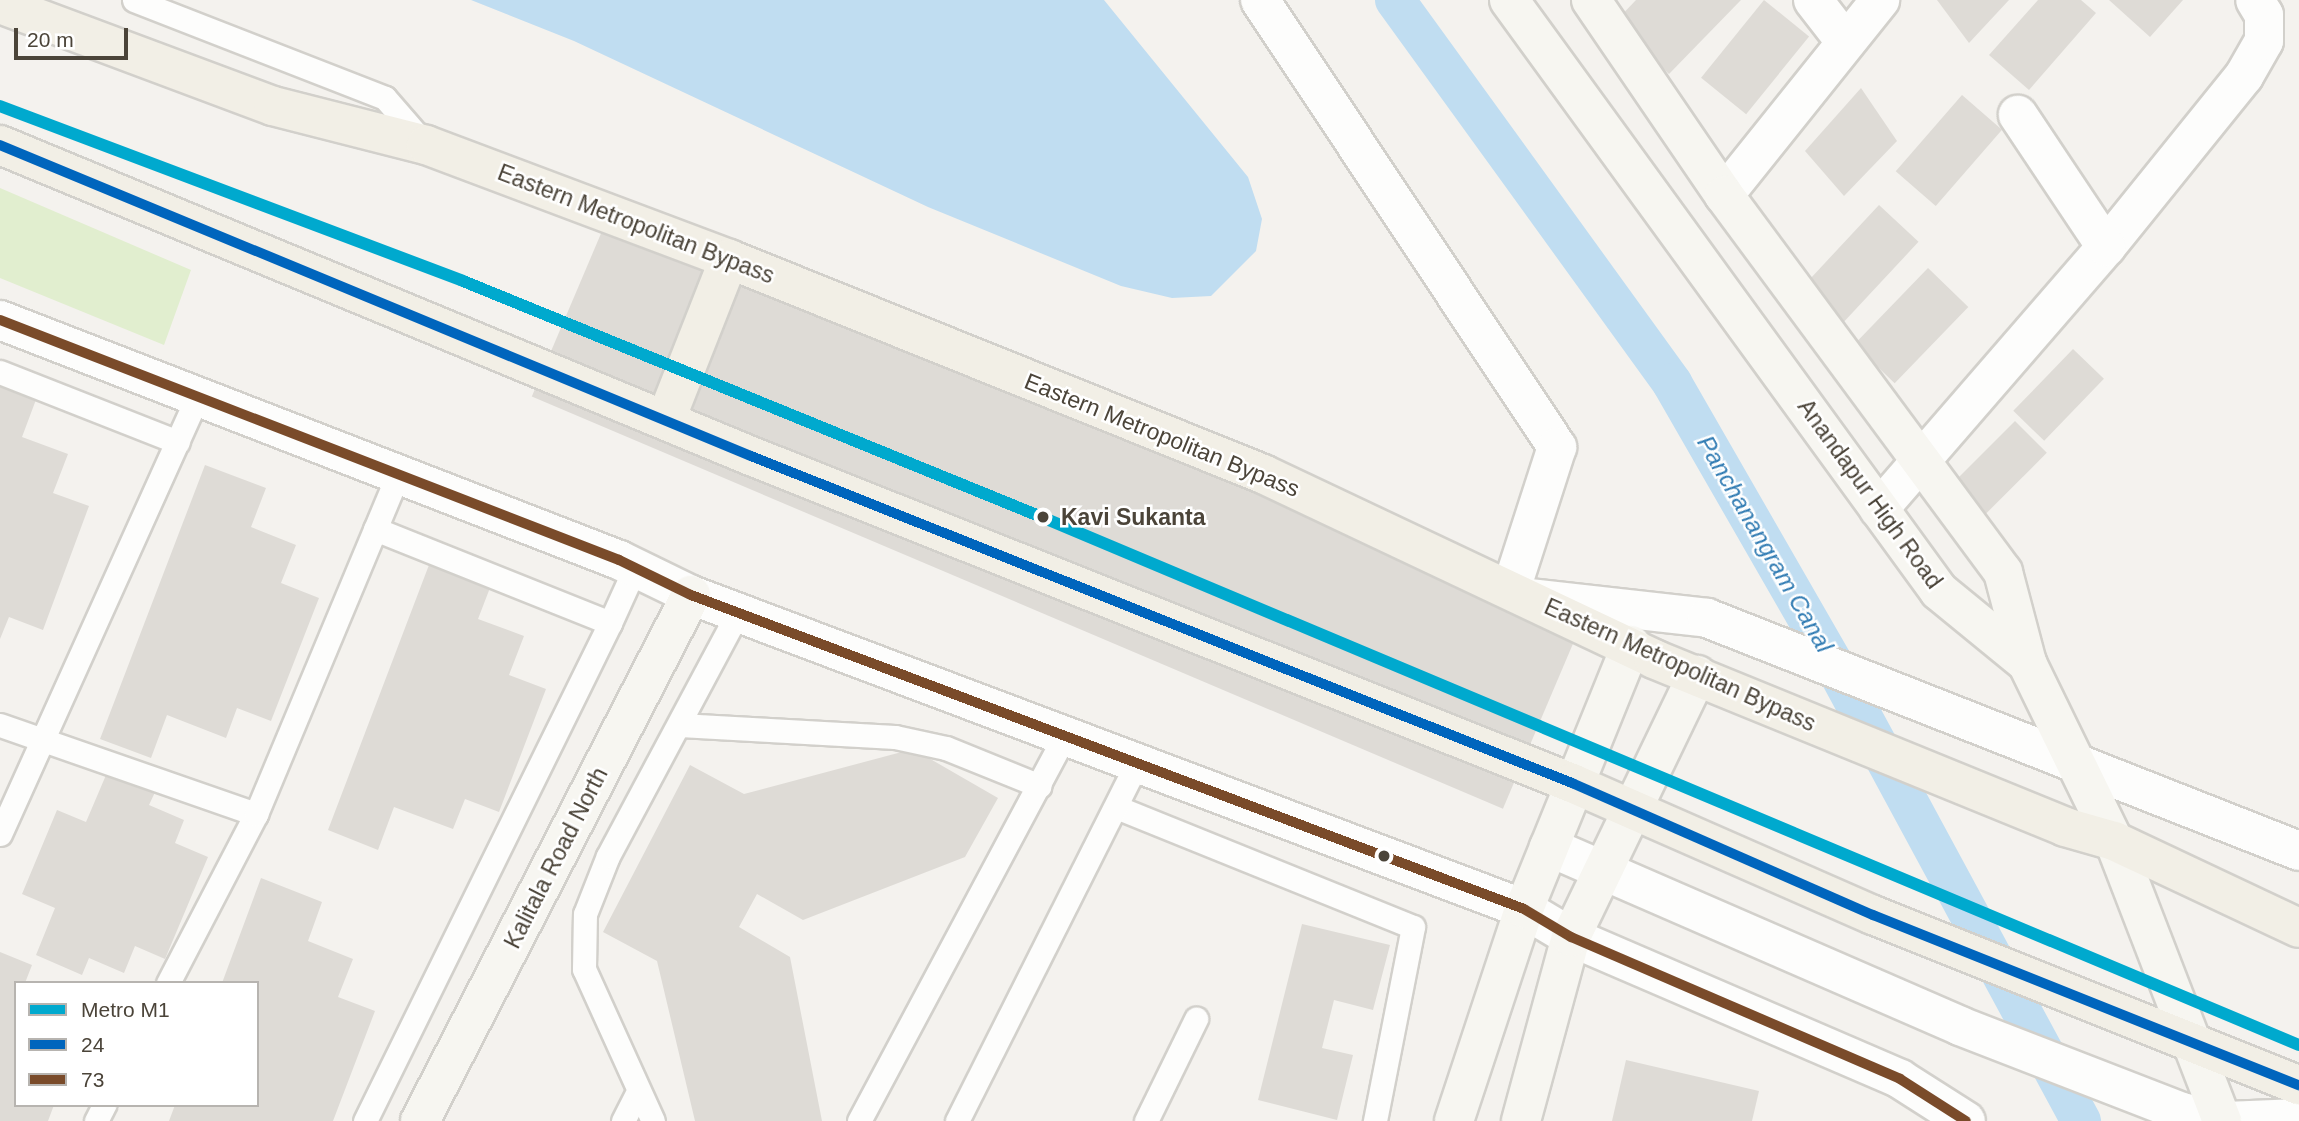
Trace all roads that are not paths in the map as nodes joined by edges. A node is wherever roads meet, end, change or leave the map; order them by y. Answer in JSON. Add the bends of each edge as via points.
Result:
{"nodes":[{"id":1,"x":134,"y":0,"type":"edge"},
{"id":2,"x":1260,"y":0,"type":"edge"},
{"id":3,"x":1509,"y":0,"type":"edge"},
{"id":4,"x":1591,"y":0,"type":"edge"},
{"id":5,"x":1813,"y":0,"type":"edge"},
{"id":6,"x":1880,"y":0,"type":"edge"},
{"id":7,"x":2255,"y":0,"type":"edge"},
{"id":8,"x":0,"y":4,"type":"edge"},
{"id":9,"x":1844,"y":40,"type":"junction"},
{"id":10,"x":2018,"y":115,"type":"dead end"},
{"id":11,"x":0,"y":145,"type":"edge"},
{"id":12,"x":426,"y":145,"type":"junction"},
{"id":13,"x":1724,"y":195,"type":"junction"},
{"id":14,"x":2106,"y":247,"type":"junction"},
{"id":15,"x":729,"y":259,"type":"junction"},
{"id":16,"x":0,"y":320,"type":"edge"},
{"id":17,"x":0,"y":372,"type":"edge"},
{"id":18,"x":200,"y":394,"type":"junction"},
{"id":19,"x":666,"y":419,"type":"junction"},
{"id":20,"x":178,"y":442,"type":"junction"},
{"id":21,"x":1926,"y":462,"type":"junction"},
{"id":22,"x":398,"y":474,"type":"junction"},
{"id":23,"x":1879,"y":509,"type":"junction"},
{"id":24,"x":375,"y":529,"type":"junction"},
{"id":25,"x":635,"y":568,"type":"junction"},
{"id":26,"x":1521,"y":593,"type":"junction"},
{"id":27,"x":691,"y":595,"type":"junction"},
{"id":28,"x":738,"y":613,"type":"junction"},
{"id":29,"x":610,"y":623,"type":"junction"},
{"id":30,"x":1631,"y":645,"type":"junction"},
{"id":31,"x":2026,"y":663,"type":"junction"},
{"id":32,"x":1697,"y":676,"type":"junction"},
{"id":33,"x":0,"y":724,"type":"edge"},
{"id":34,"x":680,"y":725,"type":"junction"},
{"id":35,"x":1065,"y":735,"type":"junction"},
{"id":36,"x":45,"y":743,"type":"junction"},
{"id":37,"x":2069,"y":758,"type":"junction"},
{"id":38,"x":1137,"y":763,"type":"junction"},
{"id":39,"x":1572,"y":783,"type":"junction"},
{"id":40,"x":1040,"y":786,"type":"junction"},
{"id":41,"x":1116,"y":807,"type":"junction"},
{"id":42,"x":1633,"y":810,"type":"junction"},
{"id":43,"x":256,"y":814,"type":"junction"},
{"id":44,"x":0,"y":834,"type":"edge"},
{"id":45,"x":2114,"y":841,"type":"junction"},
{"id":46,"x":1549,"y":847,"type":"junction"},
{"id":47,"x":2299,"y":850,"type":"edge"},
{"id":48,"x":1604,"y":871,"type":"junction"},
{"id":49,"x":1524,"y":909,"type":"junction"},
{"id":50,"x":2299,"y":928,"type":"edge"},
{"id":51,"x":1571,"y":937,"type":"junction"},
{"id":52,"x":169,"y":981,"type":"edge"},
{"id":53,"x":1196,"y":1019,"type":"dead end"},
{"id":54,"x":2189,"y":1040,"type":"junction"},
{"id":55,"x":2299,"y":1086,"type":"edge"},
{"id":56,"x":636,"y":1096,"type":"junction"},
{"id":57,"x":2299,"y":1118,"type":"edge"},
{"id":58,"x":365,"y":1121,"type":"edge"},
{"id":59,"x":420,"y":1121,"type":"edge"},
{"id":60,"x":623,"y":1121,"type":"edge"},
{"id":61,"x":653,"y":1121,"type":"edge"},
{"id":62,"x":859,"y":1121,"type":"edge"},
{"id":63,"x":957,"y":1121,"type":"edge"},
{"id":64,"x":1146,"y":1121,"type":"edge"},
{"id":65,"x":1375,"y":1121,"type":"edge"},
{"id":66,"x":1454,"y":1121,"type":"edge"},
{"id":67,"x":1521,"y":1121,"type":"edge"},
{"id":68,"x":1965,"y":1121,"type":"edge"},
{"id":69,"x":2223,"y":1121,"type":"edge"}],
"edges":[{"from":1,"to":12,"type":"lane","via":[[385,98]]},
{"from":2,"to":26,"type":"street","via":[[1557,446]]},
{"from":3,"to":23,"type":"main road","name":"Anandapur High Road"},
{"from":4,"to":13,"type":"main road"},
{"from":5,"to":9,"type":"street"},
{"from":6,"to":9,"type":"street"},
{"from":7,"to":14,"type":"street","via":[[2263,15],[2264,41],[2244,76]]},
{"from":8,"to":12,"type":"main road","name":"Eastern Metropolitan Bypass","via":[[273,106]]},
{"from":9,"to":13,"type":"street"},
{"from":10,"to":14,"type":"street"},
{"from":11,"to":19,"type":"main road"},
{"from":12,"to":15,"type":"main road","name":"Eastern Metropolitan Bypass"},
{"from":13,"to":21,"type":"main road"},
{"from":14,"to":21,"type":"street"},
{"from":15,"to":19,"type":"main road"},
{"from":15,"to":26,"type":"main road","name":"Eastern Metropolitan Bypass","via":[[1263,474]]},
{"from":16,"to":18,"type":"street"},
{"from":17,"to":20,"type":"lane"},
{"from":18,"to":20,"type":"lane"},
{"from":18,"to":22,"type":"street"},
{"from":19,"to":39,"type":"main road"},
{"from":20,"to":36,"type":"lane"},
{"from":21,"to":23,"type":"street"},
{"from":21,"to":31,"type":"main road","via":[[2003,572]]},
{"from":22,"to":24,"type":"lane"},
{"from":22,"to":25,"type":"street"},
{"from":23,"to":31,"type":"main road","name":"Anandapur High Road","via":[[1939,591]]},
{"from":24,"to":29,"type":"lane"},
{"from":24,"to":43,"type":"lane"},
{"from":25,"to":27,"type":"street"},
{"from":25,"to":29,"type":"lane"},
{"from":26,"to":30,"type":"main road","name":"Eastern Metropolitan Bypass"},
{"from":26,"to":37,"type":"street","via":[[1707,618]]},
{"from":27,"to":28,"type":"street"},
{"from":27,"to":59,"type":"main road","name":"Kalitala Road North"},
{"from":28,"to":34,"type":"lane"},
{"from":28,"to":35,"type":"street"},
{"from":29,"to":58,"type":"lane"},
{"from":30,"to":32,"type":"main road","name":"Eastern Metropolitan Bypass"},
{"from":30,"to":39,"type":"main road"},
{"from":31,"to":37,"type":"main road"},
{"from":32,"to":42,"type":"main road"},
{"from":32,"to":45,"type":"main road","name":"Eastern Metropolitan Bypass","via":[[2065,827]]},
{"from":33,"to":36,"type":"lane"},
{"from":34,"to":40,"type":"lane","via":[[895,737],[946,748]]},
{"from":34,"to":56,"type":"lane","via":[[608,856],[585,914],[584,969]]},
{"from":35,"to":38,"type":"street"},
{"from":35,"to":40,"type":"lane"},
{"from":36,"to":43,"type":"lane"},
{"from":36,"to":44,"type":"lane"},
{"from":37,"to":45,"type":"main road"},
{"from":37,"to":47,"type":"street"},
{"from":38,"to":41,"type":"lane"},
{"from":38,"to":49,"type":"street"},
{"from":39,"to":42,"type":"main road"},
{"from":39,"to":46,"type":"main road"},
{"from":40,"to":62,"type":"lane"},
{"from":41,"to":63,"type":"lane"},
{"from":41,"to":65,"type":"lane","via":[[1413,927]]},
{"from":42,"to":48,"type":"main road"},
{"from":42,"to":54,"type":"main road","via":[[1873,915]]},
{"from":43,"to":52,"type":"lane"},
{"from":45,"to":50,"type":"main road","name":"Eastern Metropolitan Bypass"},
{"from":45,"to":54,"type":"main road"},
{"from":46,"to":48,"type":"street"},
{"from":46,"to":49,"type":"main road"},
{"from":48,"to":51,"type":"main road"},
{"from":48,"to":69,"type":"street","via":[[1960,1026],[2182,1112]]},
{"from":49,"to":51,"type":"street"},
{"from":49,"to":66,"type":"main road"},
{"from":51,"to":67,"type":"main road"},
{"from":51,"to":68,"type":"street","via":[[1888,1074]]},
{"from":53,"to":64,"type":"lane"},
{"from":54,"to":55,"type":"main road"},
{"from":54,"to":69,"type":"main road"},
{"from":56,"to":60,"type":"lane"},
{"from":56,"to":61,"type":"lane"},
{"from":57,"to":69,"type":"street"}]}
